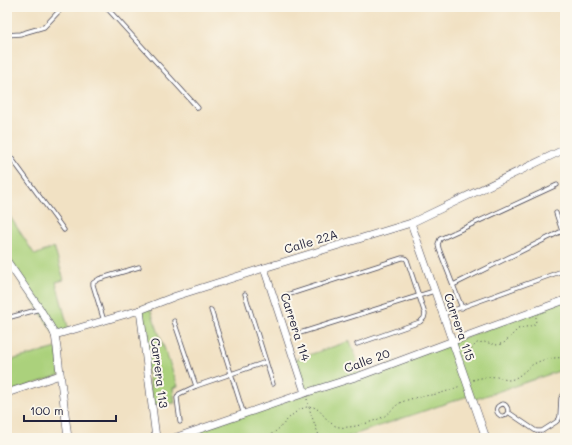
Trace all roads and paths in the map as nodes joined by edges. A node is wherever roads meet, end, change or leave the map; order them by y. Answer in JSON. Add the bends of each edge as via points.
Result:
{"nodes":[{"id":1,"x":63,"y":7,"type":"edge"},
{"id":2,"x":106,"y":7,"type":"edge"},
{"id":3,"x":7,"y":35,"type":"edge"},
{"id":4,"x":198,"y":108,"type":"dead end"},
{"id":5,"x":565,"y":149,"type":"edge"},
{"id":6,"x":7,"y":152,"type":"edge"},
{"id":7,"x":557,"y":185,"type":"dead end"},
{"id":8,"x":556,"y":213,"type":"dead end"},
{"id":9,"x":411,"y":223,"type":"junction"},
{"id":10,"x":64,"y":230,"type":"dead end"},
{"id":11,"x":562,"y":231,"type":"junction"},
{"id":12,"x":565,"y":240,"type":"edge"},
{"id":13,"x":7,"y":261,"type":"edge"},
{"id":14,"x":139,"y":267,"type":"dead end"},
{"id":15,"x":264,"y":268,"type":"junction"},
{"id":16,"x":565,"y":270,"type":"edge"},
{"id":17,"x":453,"y":285,"type":"junction"},
{"id":18,"x":435,"y":290,"type":"junction"},
{"id":19,"x":245,"y":294,"type":"dead end"},
{"id":20,"x":287,"y":295,"type":"dead end"},
{"id":21,"x":419,"y":296,"type":"junction"},
{"id":22,"x":565,"y":300,"type":"edge"},
{"id":23,"x":462,"y":308,"type":"junction"},
{"id":24,"x":40,"y":309,"type":"junction"},
{"id":25,"x":140,"y":310,"type":"junction"},
{"id":26,"x":211,"y":310,"type":"dead end"},
{"id":27,"x":536,"y":311,"type":"junction"},
{"id":28,"x":443,"y":314,"type":"junction"},
{"id":29,"x":7,"y":318,"type":"edge"},
{"id":30,"x":104,"y":321,"type":"junction"},
{"id":31,"x":174,"y":321,"type":"dead end"},
{"id":32,"x":300,"y":333,"type":"dead end"},
{"id":33,"x":54,"y":335,"type":"junction"},
{"id":34,"x":453,"y":341,"type":"junction"},
{"id":35,"x":357,"y":344,"type":"dead end"},
{"id":36,"x":565,"y":358,"type":"edge"},
{"id":37,"x":266,"y":362,"type":"junction"},
{"id":38,"x":460,"y":362,"type":"junction"},
{"id":39,"x":60,"y":375,"type":"junction"},
{"id":40,"x":231,"y":375,"type":"junction"},
{"id":41,"x":467,"y":383,"type":"junction"},
{"id":42,"x":273,"y":384,"type":"dead end"},
{"id":43,"x":196,"y":386,"type":"junction"},
{"id":44,"x":7,"y":393,"type":"edge"},
{"id":45,"x":565,"y":393,"type":"edge"},
{"id":46,"x":305,"y":394,"type":"junction"},
{"id":47,"x":308,"y":406,"type":"junction"},
{"id":48,"x":508,"y":412,"type":"dead end"},
{"id":49,"x":244,"y":415,"type":"junction"},
{"id":50,"x":180,"y":422,"type":"dead end"},
{"id":51,"x":486,"y":437,"type":"edge"},
{"id":52,"x":68,"y":438,"type":"edge"},
{"id":53,"x":156,"y":438,"type":"edge"},
{"id":54,"x":174,"y":438,"type":"edge"},
{"id":55,"x":256,"y":438,"type":"edge"},
{"id":56,"x":320,"y":438,"type":"edge"},
{"id":57,"x":478,"y":438,"type":"edge"}],
"edges":[{"from":1,"to":3,"type":"lane","via":[[44,27]]},
{"from":2,"to":4,"type":"lane"},
{"from":5,"to":9,"type":"street","name":"Calle 22A"},
{"from":6,"to":10,"type":"lane"},
{"from":7,"to":17,"type":"lane","via":[[440,239],[439,249]]},
{"from":8,"to":11,"type":"lane"},
{"from":9,"to":15,"type":"street","name":"Calle 22A"},
{"from":9,"to":18,"type":"street","name":"Carrera 115"},
{"from":11,"to":12,"type":"lane"},
{"from":11,"to":17,"type":"lane"},
{"from":13,"to":24,"type":"street"},
{"from":14,"to":30,"type":"lane","via":[[93,283]]},
{"from":15,"to":25,"type":"street","name":"Calle 22A"},
{"from":15,"to":46,"type":"street","name":"Carrera 114"},
{"from":16,"to":23,"type":"lane"},
{"from":17,"to":23,"type":"lane"},
{"from":18,"to":21,"type":"lane"},
{"from":18,"to":28,"type":"street","name":"Carrera 115"},
{"from":19,"to":37,"type":"lane"},
{"from":20,"to":21,"type":"lane","via":[[404,258],[408,261]]},
{"from":21,"to":32,"type":"lane"},
{"from":21,"to":35,"type":"lane","via":[[425,314],[420,322]]},
{"from":22,"to":27,"type":"street","name":"Calle 20"},
{"from":23,"to":28,"type":"lane"},
{"from":24,"to":29,"type":"lane"},
{"from":24,"to":33,"type":"street"},
{"from":25,"to":30,"type":"street","name":"Calle 22A"},
{"from":25,"to":53,"type":"street","name":"Carrera 113"},
{"from":26,"to":40,"type":"lane"},
{"from":27,"to":34,"type":"street","name":"Calle 20"},
{"from":27,"to":38,"type":"path","via":[[534,324],[518,329],[504,343],[477,343],[467,359]]},
{"from":28,"to":34,"type":"street","name":"Carrera 115"},
{"from":30,"to":33,"type":"street","name":"Calle 22A"},
{"from":31,"to":43,"type":"lane"},
{"from":33,"to":39,"type":"street"},
{"from":34,"to":38,"type":"street","name":"Carrera 115"},
{"from":34,"to":46,"type":"street","name":"Calle 20"},
{"from":36,"to":41,"type":"path","via":[[542,361],[509,380],[483,377]]},
{"from":37,"to":40,"type":"lane"},
{"from":37,"to":42,"type":"lane"},
{"from":38,"to":41,"type":"street","name":"Carrera 115"},
{"from":39,"to":44,"type":"street"},
{"from":39,"to":52,"type":"street"},
{"from":40,"to":43,"type":"lane"},
{"from":40,"to":49,"type":"lane"},
{"from":41,"to":47,"type":"path","via":[[448,391],[419,396],[400,403],[383,416],[348,428],[331,424],[319,410]]},
{"from":41,"to":51,"type":"street","name":"Carrera 115"},
{"from":43,"to":50,"type":"lane","via":[[178,395]]},
{"from":45,"to":48,"type":"lane","via":[[561,398],[559,419],[542,431],[536,431]]},
{"from":46,"to":47,"type":"path"},
{"from":46,"to":49,"type":"street","name":"Calle 20"},
{"from":47,"to":55,"type":"path","via":[[298,410],[275,432]]},
{"from":47,"to":56,"type":"path"},
{"from":49,"to":54,"type":"street","name":"Calle 20"},
{"from":51,"to":57,"type":"lane"}]}
